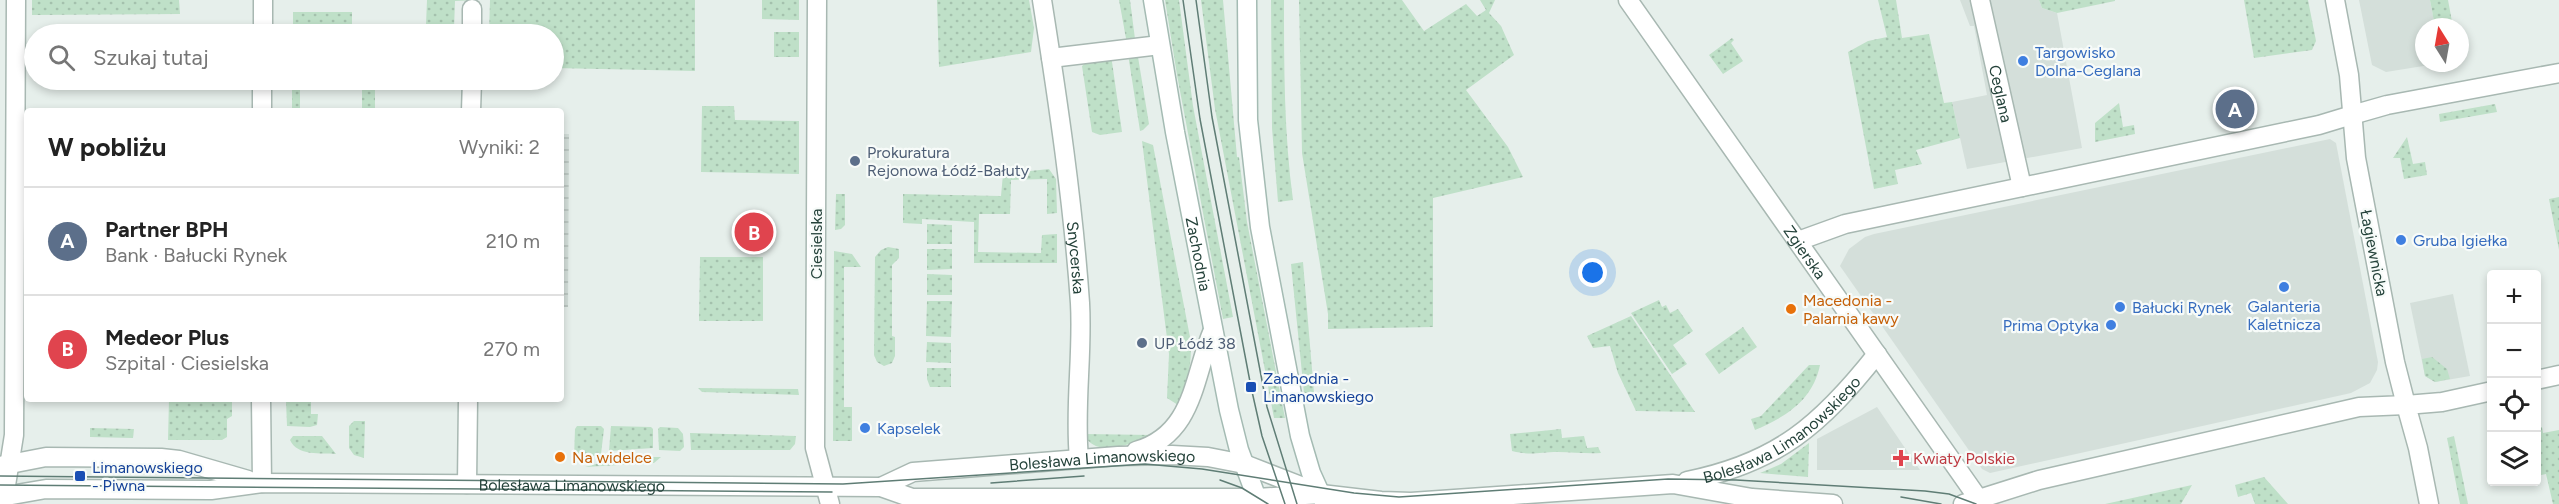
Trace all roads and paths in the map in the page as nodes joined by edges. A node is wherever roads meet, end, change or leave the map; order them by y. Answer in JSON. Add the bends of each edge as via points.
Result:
{"nodes":[{"id":1,"x":16,"y":0,"type":"edge"},
{"id":2,"x":263,"y":0,"type":"edge"},
{"id":3,"x":818,"y":0,"type":"edge"},
{"id":4,"x":1042,"y":0,"type":"edge"},
{"id":5,"x":1153,"y":0,"type":"edge"},
{"id":6,"x":1247,"y":0,"type":"edge"},
{"id":7,"x":1628,"y":0,"type":"edge"},
{"id":8,"x":1980,"y":0,"type":"edge"},
{"id":9,"x":2335,"y":0,"type":"edge"},
{"id":10,"x":472,"y":9,"type":"dead end"},
{"id":11,"x":263,"y":24,"type":"edge"},
{"id":12,"x":472,"y":24,"type":"edge"},
{"id":13,"x":1160,"y":45,"type":"junction"},
{"id":14,"x":1051,"y":58,"type":"junction"},
{"id":15,"x":2559,"y":73,"type":"edge"},
{"id":16,"x":262,"y":90,"type":"edge"},
{"id":17,"x":472,"y":90,"type":"edge"},
{"id":18,"x":262,"y":108,"type":"edge"},
{"id":19,"x":471,"y":108,"type":"edge"},
{"id":20,"x":2352,"y":115,"type":"junction"},
{"id":21,"x":2022,"y":187,"type":"junction"},
{"id":22,"x":1798,"y":242,"type":"junction"},
{"id":23,"x":1213,"y":330,"type":"junction"},
{"id":24,"x":1877,"y":354,"type":"junction"},
{"id":25,"x":2559,"y":375,"type":"edge"},
{"id":26,"x":2541,"y":379,"type":"edge"},
{"id":27,"x":2487,"y":392,"type":"edge"},
{"id":28,"x":261,"y":402,"type":"edge"},
{"id":29,"x":468,"y":402,"type":"edge"},
{"id":30,"x":2406,"y":405,"type":"junction"},
{"id":31,"x":1118,"y":456,"type":"junction"},
{"id":32,"x":1079,"y":459,"type":"junction"},
{"id":33,"x":1244,"y":464,"type":"junction"},
{"id":34,"x":5,"y":465,"type":"edge"},
{"id":35,"x":262,"y":483,"type":"junction"},
{"id":36,"x":467,"y":484,"type":"junction"},
{"id":37,"x":1673,"y":484,"type":"junction"},
{"id":38,"x":881,"y":488,"type":"junction"},
{"id":39,"x":1510,"y":495,"type":"junction"},
{"id":40,"x":827,"y":496,"type":"edge"},
{"id":41,"x":2,"y":499,"type":"edge"},
{"id":42,"x":1323,"y":499,"type":"edge"},
{"id":43,"x":1258,"y":501,"type":"edge"},
{"id":44,"x":1974,"y":502,"type":"edge"},
{"id":45,"x":1489,"y":504,"type":"edge"},
{"id":46,"x":1833,"y":504,"type":"edge"},
{"id":47,"x":2429,"y":504,"type":"edge"}],
"edges":[{"from":1,"to":34,"type":"street","via":[[14,435]]},
{"from":2,"to":11,"type":"street"},
{"from":3,"to":40,"type":"street","name":"Ciesielska","via":[[815,448]]},
{"from":4,"to":14,"type":"street","name":"Snycerska"},
{"from":5,"to":13,"type":"street","name":"Zachodnia"},
{"from":6,"to":42,"type":"street","via":[[1248,120],[1256,195],[1300,436]]},
{"from":7,"to":22,"type":"street","name":"Zgierska"},
{"from":8,"to":21,"type":"street","name":"Ceglana"},
{"from":9,"to":20,"type":"street","name":"Łagiewnicka"},
{"from":10,"to":12,"type":"street"},
{"from":13,"to":14,"type":"street"},
{"from":13,"to":23,"type":"street","name":"Zachodnia"},
{"from":14,"to":32,"type":"street","name":"Snycerska","via":[[1080,306],[1076,419]]},
{"from":15,"to":20,"type":"street"},
{"from":16,"to":18,"type":"street"},
{"from":17,"to":19,"type":"street"},
{"from":20,"to":21,"type":"street"},
{"from":20,"to":30,"type":"street","name":"Łagiewnicka","via":[[2356,158]]},
{"from":21,"to":22,"type":"street","via":[[1845,225]]},
{"from":22,"to":24,"type":"street","name":"Zgierska"},
{"from":23,"to":31,"type":"street","via":[[1195,390],[1176,426],[1156,443]]},
{"from":23,"to":33,"type":"street","name":"Zachodnia","via":[[1231,422]]},
{"from":24,"to":37,"type":"street","name":"Bolesława Limanowskiego","via":[[1827,412],[1787,444],[1736,468]]},
{"from":24,"to":44,"type":"street","name":"Zgierska"},
{"from":25,"to":26,"type":"street"},
{"from":27,"to":30,"type":"street"},
{"from":28,"to":35,"type":"street"},
{"from":29,"to":36,"type":"street"},
{"from":30,"to":44,"type":"street","via":[[2359,407],[2039,480]]},
{"from":30,"to":47,"type":"street","name":"Łagiewnicka"},
{"from":31,"to":32,"type":"street","name":"Bolesława Limanowskiego"},
{"from":31,"to":33,"type":"street","name":"Bolesława Limanowskiego","via":[[1208,457]]},
{"from":32,"to":38,"type":"street","name":"Bolesława Limanowskiego","via":[[913,472]]},
{"from":33,"to":42,"type":"street","name":"Bolesława Limanowskiego"},
{"from":33,"to":43,"type":"street","name":"Zachodnia"},
{"from":34,"to":35,"type":"street","name":"Bolesława Limanowskiego","via":[[46,457],[161,458]]},
{"from":34,"to":41,"type":"street"},
{"from":35,"to":36,"type":"street","name":"Bolesława Limanowskiego"},
{"from":35,"to":41,"type":"street","name":"Bolesława Limanowskiego","via":[[211,490],[46,489]]},
{"from":36,"to":40,"type":"street","name":"Bolesława Limanowskiego"},
{"from":37,"to":39,"type":"street","name":"Bolesława Limanowskiego"},
{"from":37,"to":46,"type":"street","name":"Bolesława Limanowskiego","via":[[1752,498]]},
{"from":38,"to":40,"type":"street","name":"Bolesława Limanowskiego"},
{"from":38,"to":43,"type":"street","name":"Bolesława Limanowskiego","via":[[912,498]]},
{"from":39,"to":42,"type":"street","name":"Bolesława Limanowskiego","via":[[1411,502]]},
{"from":39,"to":45,"type":"street"},
{"from":42,"to":43,"type":"street","name":"Bolesława Limanowskiego"}]}
